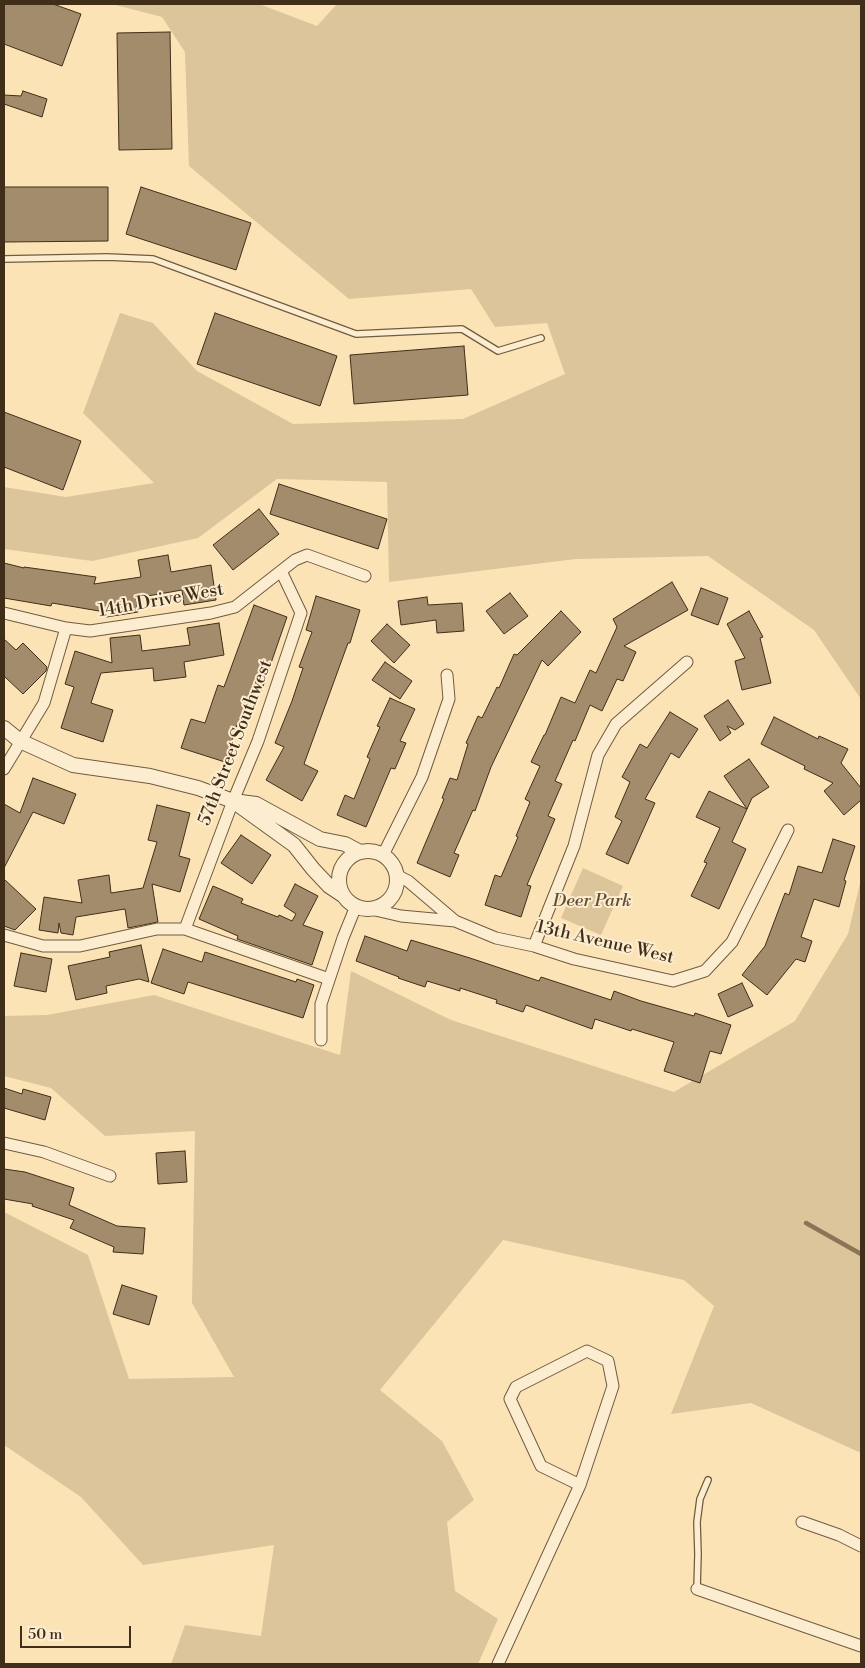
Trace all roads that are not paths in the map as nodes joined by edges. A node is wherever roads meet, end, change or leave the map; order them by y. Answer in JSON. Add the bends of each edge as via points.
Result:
{"nodes":[{"id":1,"x":4,"y":259,"type":"edge"},
{"id":2,"x":541,"y":338,"type":"dead end"},
{"id":3,"x":281,"y":571,"type":"junction"},
{"id":4,"x":365,"y":576,"type":"dead end"},
{"id":5,"x":4,"y":613,"type":"edge"},
{"id":6,"x":66,"y":628,"type":"junction"},
{"id":7,"x":687,"y":662,"type":"dead end"},
{"id":8,"x":447,"y":675,"type":"dead end"},
{"id":9,"x":4,"y":728,"type":"edge"},
{"id":10,"x":20,"y":741,"type":"junction"},
{"id":11,"x":4,"y":769,"type":"edge"},
{"id":12,"x":232,"y":801,"type":"junction"},
{"id":13,"x":788,"y":830,"type":"dead end"},
{"id":14,"x":360,"y":852,"type":"junction"},
{"id":15,"x":383,"y":855,"type":"junction"},
{"id":16,"x":396,"y":874,"type":"junction"},
{"id":17,"x":344,"y":896,"type":"junction"},
{"id":18,"x":356,"y":906,"type":"junction"},
{"id":19,"x":371,"y":909,"type":"junction"},
{"id":20,"x":455,"y":921,"type":"junction"},
{"id":21,"x":185,"y":929,"type":"junction"},
{"id":22,"x":4,"y":935,"type":"edge"},
{"id":23,"x":534,"y":946,"type":"junction"},
{"id":24,"x":329,"y":979,"type":"junction"},
{"id":25,"x":321,"y":1040,"type":"dead end"},
{"id":26,"x":4,"y":1143,"type":"edge"},
{"id":27,"x":110,"y":1176,"type":"dead end"},
{"id":28,"x":708,"y":1480,"type":"dead end"},
{"id":29,"x":580,"y":1485,"type":"junction"},
{"id":30,"x":802,"y":1522,"type":"dead end"},
{"id":31,"x":861,"y":1546,"type":"edge"},
{"id":32,"x":697,"y":1589,"type":"joint"},
{"id":33,"x":861,"y":1646,"type":"edge"},
{"id":34,"x":498,"y":1664,"type":"edge"}],
"edges":[{"from":1,"to":2,"type":"lane","via":[[153,259],[356,334],[462,329],[498,351]]},
{"from":3,"to":4,"type":"street","name":"14th Drive West","via":[[307,555]]},
{"from":3,"to":6,"type":"street","name":"14th Drive West","via":[[235,607],[90,631]]},
{"from":3,"to":12,"type":"street","name":"57th Street Southwest","via":[[302,613],[258,741]]},
{"from":5,"to":6,"type":"street","name":"14th Drive West"},
{"from":6,"to":10,"type":"street","via":[[44,703]]},
{"from":7,"to":23,"type":"street","via":[[616,724],[598,755],[574,846]]},
{"from":8,"to":15,"type":"street","via":[[449,700],[422,777]]},
{"from":9,"to":10,"type":"street"},
{"from":10,"to":11,"type":"street"},
{"from":10,"to":12,"type":"street","via":[[73,765],[150,776],[198,788]]},
{"from":12,"to":14,"type":"street","via":[[256,804],[320,839],[345,844]]},
{"from":12,"to":17,"type":"street","via":[[294,845],[329,886]]},
{"from":12,"to":21,"type":"street","name":"57th Street Southwest"},
{"from":13,"to":23,"type":"street","name":"13th Avenue West","via":[[732,942],[706,971],[672,981],[574,959]]},
{"from":14,"to":15,"type":"street"},
{"from":14,"to":17,"type":"street","via":[[348,859],[341,870],[339,884]]},
{"from":15,"to":16,"type":"street","via":[[391,862]]},
{"from":16,"to":19,"type":"street","via":[[396,888],[390,899]]},
{"from":16,"to":20,"type":"street","name":"13th Avenue West"},
{"from":17,"to":18,"type":"street"},
{"from":18,"to":19,"type":"street"},
{"from":18,"to":24,"type":"street"},
{"from":19,"to":20,"type":"street","name":"13th Avenue West","via":[[401,916]]},
{"from":20,"to":23,"type":"street","name":"13th Avenue West","via":[[496,938]]},
{"from":21,"to":22,"type":"street","via":[[157,929],[80,946],[43,946]]},
{"from":21,"to":24,"type":"street"},
{"from":24,"to":25,"type":"street","via":[[321,1004]]},
{"from":26,"to":27,"type":"street","via":[[44,1152]]},
{"from":28,"to":32,"type":"lane","via":[[700,1499],[697,1522]]},
{"from":29,"to":29,"type":"street","via":[[613,1386],[608,1361],[587,1351],[516,1387],[510,1399],[541,1466]]},
{"from":29,"to":34,"type":"street"},
{"from":30,"to":31,"type":"street"},
{"from":32,"to":33,"type":"street"}]}
